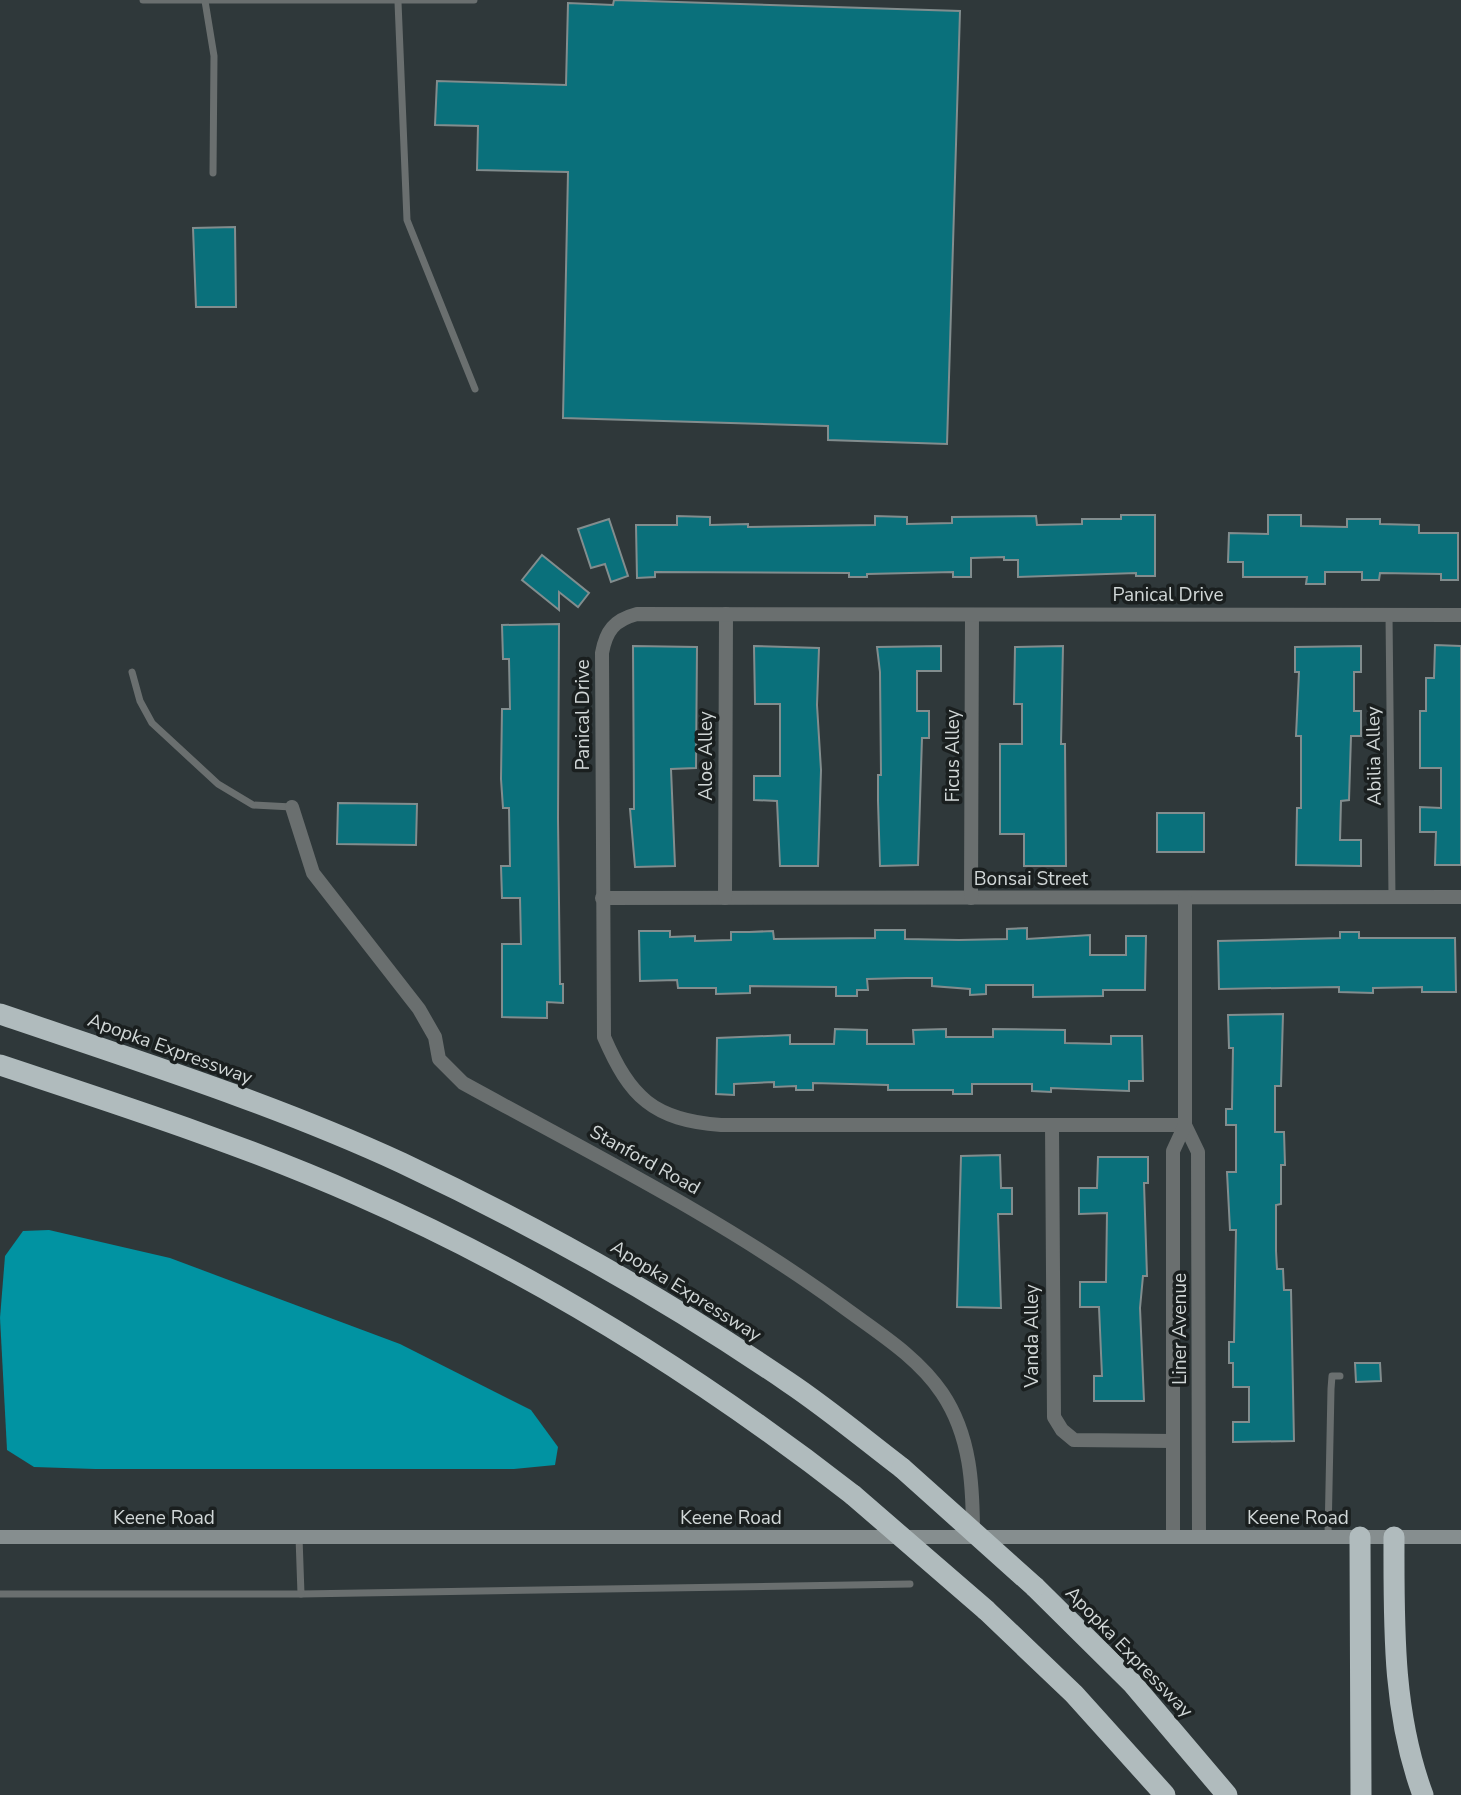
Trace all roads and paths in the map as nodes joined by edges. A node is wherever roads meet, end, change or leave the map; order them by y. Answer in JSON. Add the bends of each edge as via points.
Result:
{"nodes":[{"id":1,"x":143,"y":0,"type":"edge"},
{"id":2,"x":474,"y":0,"type":"edge"},
{"id":3,"x":205,"y":1,"type":"edge"},
{"id":4,"x":398,"y":2,"type":"junction"},
{"id":5,"x":213,"y":173,"type":"dead end"},
{"id":6,"x":475,"y":389,"type":"dead end"},
{"id":7,"x":726,"y":614,"type":"junction"},
{"id":8,"x":972,"y":614,"type":"junction"},
{"id":9,"x":1389,"y":614,"type":"junction"},
{"id":10,"x":1461,"y":614,"type":"edge"},
{"id":11,"x":132,"y":672,"type":"dead end"},
{"id":12,"x":292,"y":807,"type":"joint"},
{"id":13,"x":1392,"y":897,"type":"junction"},
{"id":14,"x":1461,"y":897,"type":"edge"},
{"id":15,"x":602,"y":898,"type":"junction"},
{"id":16,"x":725,"y":898,"type":"junction"},
{"id":17,"x":971,"y":898,"type":"junction"},
{"id":18,"x":1185,"y":898,"type":"junction"},
{"id":19,"x":0,"y":1014,"type":"edge"},
{"id":20,"x":0,"y":1065,"type":"edge"},
{"id":21,"x":1052,"y":1125,"type":"junction"},
{"id":22,"x":1185,"y":1125,"type":"junction"},
{"id":23,"x":1340,"y":1376,"type":"dead end"},
{"id":24,"x":1173,"y":1441,"type":"junction"},
{"id":25,"x":0,"y":1537,"type":"edge"},
{"id":26,"x":299,"y":1537,"type":"junction"},
{"id":27,"x":972,"y":1537,"type":"junction"},
{"id":28,"x":1173,"y":1537,"type":"junction"},
{"id":29,"x":1199,"y":1537,"type":"junction"},
{"id":30,"x":1328,"y":1537,"type":"junction"},
{"id":31,"x":1360,"y":1537,"type":"junction"},
{"id":32,"x":1394,"y":1537,"type":"junction"},
{"id":33,"x":1461,"y":1537,"type":"edge"},
{"id":34,"x":910,"y":1584,"type":"dead end"},
{"id":35,"x":0,"y":1594,"type":"edge"},
{"id":36,"x":301,"y":1594,"type":"junction"},
{"id":37,"x":1165,"y":1795,"type":"edge"},
{"id":38,"x":1227,"y":1795,"type":"edge"},
{"id":39,"x":1361,"y":1795,"type":"edge"},
{"id":40,"x":1423,"y":1795,"type":"edge"}],
"edges":[{"from":1,"to":3,"type":"lane"},
{"from":2,"to":4,"type":"lane"},
{"from":3,"to":4,"type":"lane"},
{"from":3,"to":5,"type":"lane","via":[[214,56]]},
{"from":4,"to":6,"type":"lane","via":[[407,220]]},
{"from":7,"to":8,"type":"street","name":"Panical Drive"},
{"from":7,"to":15,"type":"street","name":"Panical Drive","via":[[637,614],[614,623],[605,636]]},
{"from":7,"to":16,"type":"street","name":"Aloe Alley"},
{"from":8,"to":9,"type":"street","name":"Panical Drive"},
{"from":8,"to":17,"type":"street","name":"Ficus Alley"},
{"from":9,"to":10,"type":"street","name":"Panical Drive"},
{"from":9,"to":13,"type":"lane","name":"Abilia Alley"},
{"from":11,"to":12,"type":"lane","via":[[152,723],[218,784],[253,805]]},
{"from":12,"to":27,"type":"street","name":"Stanford Road","via":[[313,873],[419,1009],[435,1037],[439,1059],[463,1083],[672,1196],[777,1259],[905,1352],[942,1393],[960,1430],[971,1469]]},
{"from":13,"to":14,"type":"street","name":"Bonsai Street"},
{"from":13,"to":18,"type":"street","name":"Bonsai Street"},
{"from":15,"to":16,"type":"street","name":"Bonsai Street"},
{"from":15,"to":21,"type":"street","name":"Panical Drive","via":[[604,1037],[629,1085],[649,1104],[675,1118],[721,1125]]},
{"from":16,"to":17,"type":"street","name":"Bonsai Street"},
{"from":17,"to":18,"type":"street","name":"Bonsai Street"},
{"from":18,"to":22,"type":"street","name":"Liner Avenue"},
{"from":19,"to":38,"type":"highway","name":"Apopka Expressway","bridge":true,"via":[[285,1114],[399,1162],[600,1264],[694,1321],[790,1383],[902,1468],[1035,1587],[1132,1684]]},
{"from":20,"to":37,"type":"highway","bridge":true,"via":[[357,1194],[599,1319],[788,1444],[853,1495],[986,1610],[1074,1694]]},
{"from":21,"to":22,"type":"street","name":"Panical Drive"},
{"from":21,"to":24,"type":"street","name":"Vanda Alley","via":[[1054,1417],[1074,1440]]},
{"from":22,"to":24,"type":"street","name":"Liner Avenue","via":[[1174,1151]]},
{"from":22,"to":29,"type":"street","name":"Liner Avenue","via":[[1198,1152]]},
{"from":23,"to":30,"type":"lane","via":[[1332,1376],[1331,1389]]},
{"from":24,"to":28,"type":"street","name":"Liner Avenue"},
{"from":25,"to":26,"type":"main road","name":"Keene Road"},
{"from":26,"to":27,"type":"main road","name":"Keene Road"},
{"from":26,"to":36,"type":"lane"},
{"from":27,"to":28,"type":"main road","name":"Keene Road"},
{"from":28,"to":29,"type":"main road","name":"Keene Road"},
{"from":29,"to":30,"type":"main road","name":"Keene Road"},
{"from":30,"to":31,"type":"main road","name":"Keene Road"},
{"from":31,"to":32,"type":"main road","name":"Keene Road"},
{"from":31,"to":39,"type":"highway"},
{"from":32,"to":33,"type":"main road","name":"Keene Road"},
{"from":32,"to":40,"type":"highway","via":[[1395,1655],[1402,1722]]},
{"from":34,"to":36,"type":"lane"},
{"from":35,"to":36,"type":"lane"}]}
